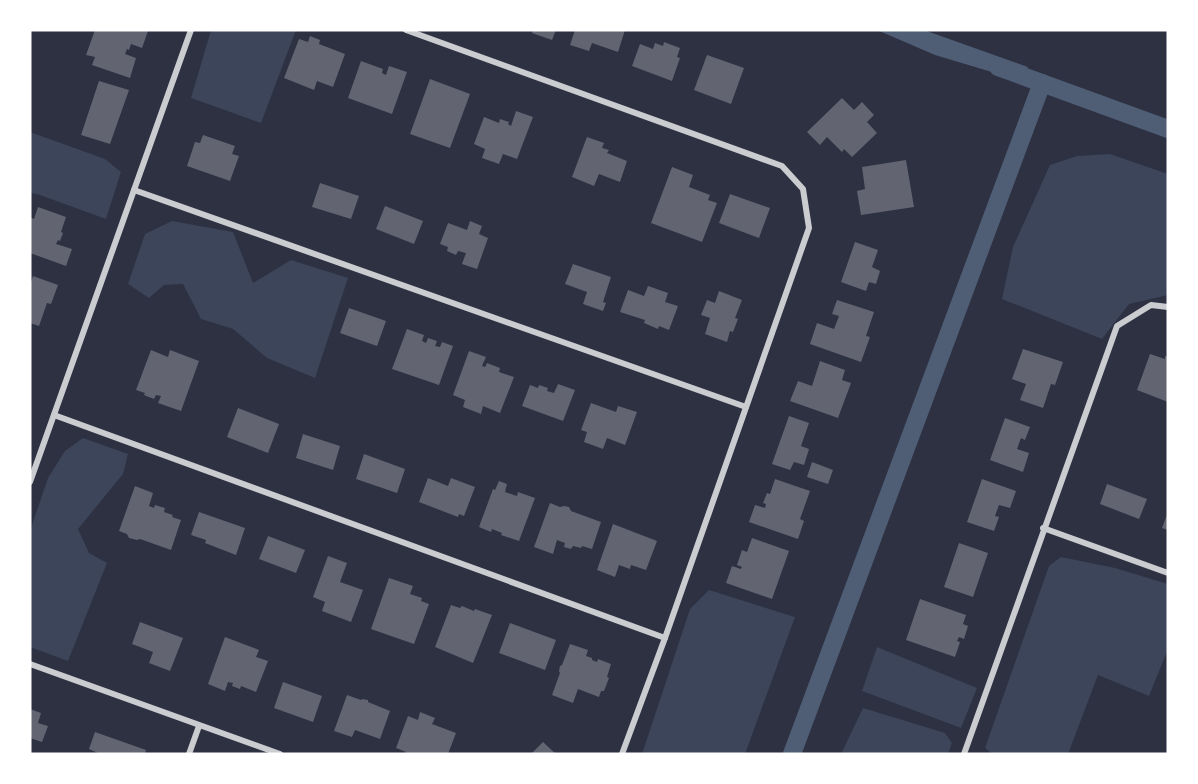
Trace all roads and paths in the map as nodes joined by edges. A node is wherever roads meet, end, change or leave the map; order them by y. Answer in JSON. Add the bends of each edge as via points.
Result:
{"nodes":[{"id":1,"x":191,"y":30,"type":"edge"},
{"id":2,"x":406,"y":30,"type":"edge"},
{"id":3,"x":134,"y":190,"type":"junction"},
{"id":4,"x":1168,"y":307,"type":"edge"},
{"id":5,"x":746,"y":407,"type":"junction"},
{"id":6,"x":54,"y":416,"type":"junction"},
{"id":7,"x":30,"y":482,"type":"edge"},
{"id":8,"x":1043,"y":528,"type":"junction"},
{"id":9,"x":1168,"y":573,"type":"edge"},
{"id":10,"x":665,"y":638,"type":"junction"},
{"id":11,"x":30,"y":664,"type":"edge"},
{"id":12,"x":199,"y":726,"type":"junction"},
{"id":13,"x":189,"y":754,"type":"edge"},
{"id":14,"x":280,"y":754,"type":"edge"},
{"id":15,"x":622,"y":754,"type":"edge"},
{"id":16,"x":964,"y":754,"type":"edge"}],
"edges":[{"from":1,"to":3,"type":"street"},
{"from":2,"to":5,"type":"street","via":[[782,166],[803,189],[809,228]]},
{"from":3,"to":5,"type":"street"},
{"from":3,"to":6,"type":"street"},
{"from":4,"to":8,"type":"street","via":[[1151,305],[1117,326]]},
{"from":5,"to":10,"type":"street"},
{"from":6,"to":7,"type":"street"},
{"from":6,"to":10,"type":"street"},
{"from":8,"to":9,"type":"street"},
{"from":8,"to":16,"type":"street"},
{"from":10,"to":15,"type":"street"},
{"from":11,"to":12,"type":"street"},
{"from":12,"to":13,"type":"street"},
{"from":12,"to":14,"type":"street"}]}
